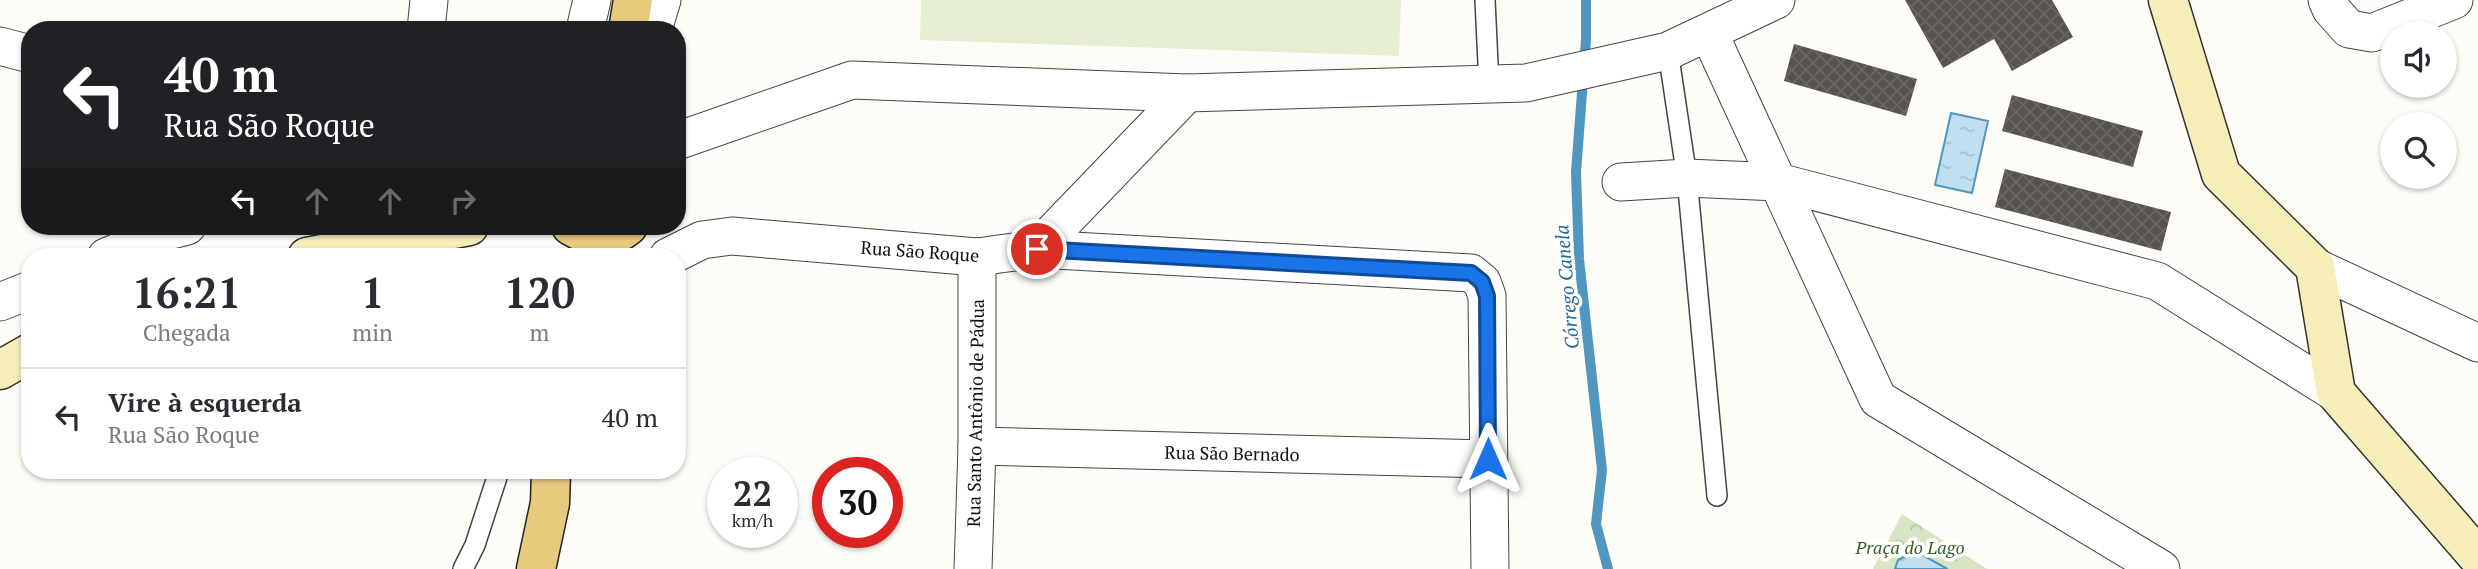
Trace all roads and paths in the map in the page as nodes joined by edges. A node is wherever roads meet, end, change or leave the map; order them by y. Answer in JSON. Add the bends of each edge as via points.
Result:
{"nodes":[{"id":1,"x":429,"y":0,"type":"edge"},
{"id":2,"x":592,"y":0,"type":"edge"},
{"id":3,"x":633,"y":0,"type":"edge"},
{"id":4,"x":662,"y":0,"type":"edge"},
{"id":5,"x":1485,"y":0,"type":"edge"},
{"id":6,"x":1776,"y":0,"type":"edge"},
{"id":7,"x":2168,"y":0,"type":"edge"},
{"id":8,"x":2328,"y":0,"type":"edge"},
{"id":9,"x":2454,"y":0,"type":"edge"},
{"id":10,"x":427,"y":21,"type":"edge"},
{"id":11,"x":587,"y":21,"type":"edge"},
{"id":12,"x":630,"y":21,"type":"edge"},
{"id":13,"x":656,"y":21,"type":"edge"},
{"id":14,"x":1709,"y":33,"type":"junction"},
{"id":15,"x":0,"y":46,"type":"edge"},
{"id":16,"x":1668,"y":51,"type":"junction"},
{"id":17,"x":21,"y":52,"type":"edge"},
{"id":18,"x":1489,"y":85,"type":"junction"},
{"id":19,"x":1187,"y":93,"type":"junction"},
{"id":20,"x":686,"y":138,"type":"edge"},
{"id":21,"x":1687,"y":178,"type":"junction"},
{"id":22,"x":1621,"y":182,"type":"dead end"},
{"id":23,"x":1778,"y":182,"type":"junction"},
{"id":24,"x":159,"y":235,"type":"edge"},
{"id":25,"x":422,"y":235,"type":"edge"},
{"id":26,"x":613,"y":235,"type":"edge"},
{"id":27,"x":580,"y":239,"type":"edge"},
{"id":28,"x":128,"y":248,"type":"edge"},
{"id":29,"x":354,"y":248,"type":"edge"},
{"id":30,"x":686,"y":248,"type":"edge"},
{"id":31,"x":1037,"y":249,"type":"junction"},
{"id":32,"x":977,"y":257,"type":"junction"},
{"id":33,"x":2315,"y":267,"type":"junction"},
{"id":34,"x":21,"y":294,"type":"edge"},
{"id":35,"x":0,"y":302,"type":"edge"},
{"id":36,"x":2478,"y":342,"type":"edge"},
{"id":37,"x":21,"y":358,"type":"edge"},
{"id":38,"x":0,"y":370,"type":"edge"},
{"id":39,"x":2336,"y":393,"type":"junction"},
{"id":40,"x":977,"y":446,"type":"junction"},
{"id":41,"x":1488,"y":459,"type":"junction"},
{"id":42,"x":496,"y":479,"type":"edge"},
{"id":43,"x":555,"y":481,"type":"edge"},
{"id":44,"x":1717,"y":496,"type":"dead end"},
{"id":45,"x":2478,"y":557,"type":"edge"},
{"id":46,"x":463,"y":569,"type":"edge"},
{"id":47,"x":536,"y":569,"type":"edge"},
{"id":48,"x":973,"y":569,"type":"edge"},
{"id":49,"x":1490,"y":569,"type":"edge"},
{"id":50,"x":2161,"y":569,"type":"edge"}],
"edges":[{"from":1,"to":10,"type":"street"},
{"from":2,"to":11,"type":"street"},
{"from":3,"to":12,"type":"main road"},
{"from":4,"to":13,"type":"street"},
{"from":5,"to":18,"type":"lane"},
{"from":6,"to":14,"type":"street"},
{"from":7,"to":33,"type":"street","via":[[2221,174]]},
{"from":8,"to":9,"type":"street","via":[[2349,29],[2372,33]]},
{"from":14,"to":16,"type":"street"},
{"from":14,"to":23,"type":"street"},
{"from":15,"to":17,"type":"street"},
{"from":16,"to":18,"type":"street","via":[[1526,83]]},
{"from":16,"to":21,"type":"lane"},
{"from":18,"to":19,"type":"street"},
{"from":19,"to":20,"type":"street","via":[[852,80]]},
{"from":19,"to":31,"type":"street"},
{"from":21,"to":22,"type":"street"},
{"from":21,"to":23,"type":"street"},
{"from":21,"to":44,"type":"lane"},
{"from":23,"to":39,"type":"street","via":[[2157,281]]},
{"from":23,"to":50,"type":"street","via":[[1878,399]]},
{"from":24,"to":28,"type":"street"},
{"from":25,"to":29,"type":"street"},
{"from":26,"to":27,"type":"main road"},
{"from":30,"to":32,"type":"street","name":"Rua São Roque","via":[[702,240],[733,236]]},
{"from":31,"to":32,"type":"street","name":"Rua São Roque"},
{"from":31,"to":41,"type":"street","name":"Rua São Roque","via":[[1471,273],[1482,282],[1487,296]]},
{"from":32,"to":40,"type":"street","name":"Rua Santo Antônio de Pádua"},
{"from":33,"to":36,"type":"street"},
{"from":33,"to":39,"type":"street"},
{"from":34,"to":35,"type":"street"},
{"from":37,"to":38,"type":"street"},
{"from":39,"to":45,"type":"street"},
{"from":40,"to":41,"type":"street","name":"Rua São Bernado"},
{"from":40,"to":48,"type":"street","name":"Rua Santo Antônio de Pádua"},
{"from":41,"to":49,"type":"street"},
{"from":42,"to":46,"type":"lane"},
{"from":43,"to":47,"type":"main road"}]}
